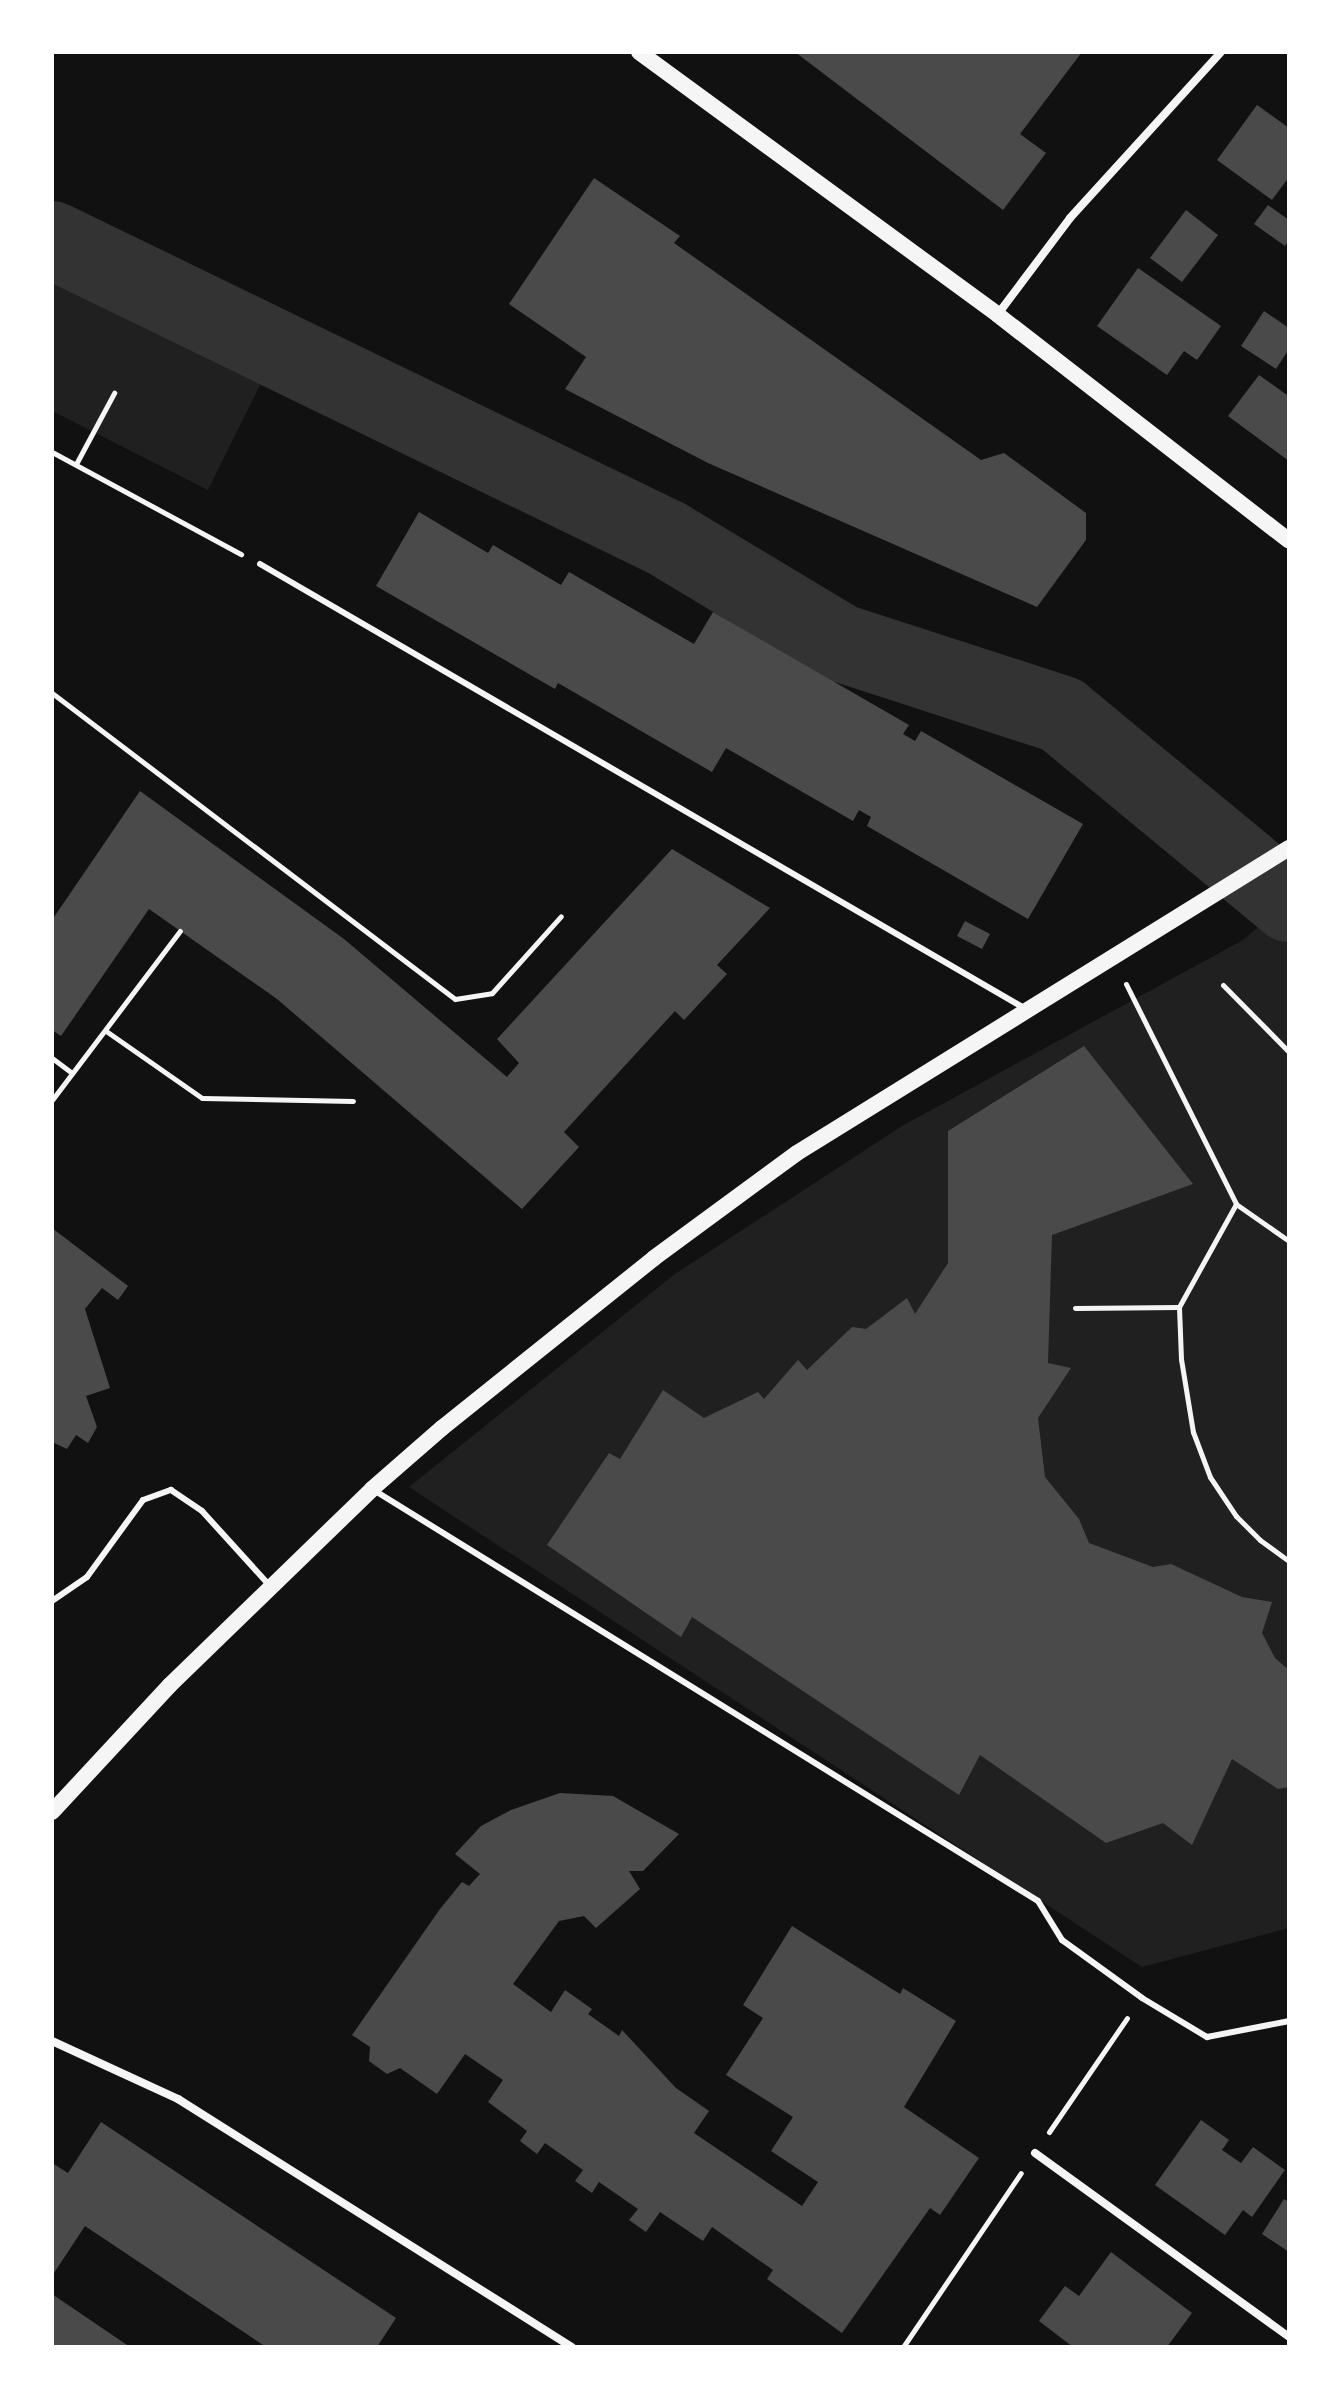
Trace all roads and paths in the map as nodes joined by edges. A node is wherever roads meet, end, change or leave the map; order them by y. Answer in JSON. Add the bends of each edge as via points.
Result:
{"nodes":[{"id":1,"x":639,"y":52,"type":"edge"},
{"id":2,"x":1221,"y":52,"type":"edge"},
{"id":3,"x":998,"y":315,"type":"junction"},
{"id":4,"x":114,"y":393,"type":"dead end"},
{"id":5,"x":52,"y":452,"type":"edge"},
{"id":6,"x":76,"y":464,"type":"junction"},
{"id":7,"x":1289,"y":541,"type":"edge"},
{"id":8,"x":260,"y":564,"type":"joint"},
{"id":9,"x":52,"y":693,"type":"edge"},
{"id":10,"x":1289,"y":848,"type":"edge"},
{"id":11,"x":561,"y":916,"type":"dead end"},
{"id":12,"x":180,"y":931,"type":"dead end"},
{"id":13,"x":1113,"y":958,"type":"junction"},
{"id":14,"x":1223,"y":985,"type":"dead end"},
{"id":15,"x":1027,"y":1010,"type":"junction"},
{"id":16,"x":106,"y":1031,"type":"junction"},
{"id":17,"x":1289,"y":1052,"type":"edge"},
{"id":18,"x":52,"y":1058,"type":"edge"},
{"id":19,"x":72,"y":1073,"type":"junction"},
{"id":20,"x":52,"y":1100,"type":"edge"},
{"id":21,"x":353,"y":1101,"type":"dead end"},
{"id":22,"x":1236,"y":1204,"type":"junction"},
{"id":23,"x":1289,"y":1241,"type":"edge"},
{"id":24,"x":1179,"y":1307,"type":"junction"},
{"id":25,"x":1075,"y":1308,"type":"dead end"},
{"id":26,"x":372,"y":1489,"type":"junction"},
{"id":27,"x":1289,"y":1561,"type":"edge"},
{"id":28,"x":272,"y":1588,"type":"junction"},
{"id":29,"x":52,"y":1601,"type":"edge"},
{"id":30,"x":52,"y":1812,"type":"edge"},
{"id":31,"x":1142,"y":1998,"type":"junction"},
{"id":32,"x":1289,"y":2021,"type":"edge"},
{"id":33,"x":52,"y":2041,"type":"edge"},
{"id":34,"x":1035,"y":2153,"type":"junction"},
{"id":35,"x":1289,"y":2337,"type":"edge"},
{"id":36,"x":572,"y":2347,"type":"edge"},
{"id":37,"x":903,"y":2347,"type":"edge"}],
"edges":[{"from":1,"to":3,"type":"main road"},
{"from":2,"to":3,"type":"street","via":[[1070,218]]},
{"from":3,"to":7,"type":"main road"},
{"from":4,"to":6,"type":"path"},
{"from":5,"to":6,"type":"path"},
{"from":6,"to":8,"type":"path"},
{"from":8,"to":15,"type":"lane"},
{"from":9,"to":11,"type":"path","via":[[455,999],[492,993]]},
{"from":10,"to":13,"type":"main road"},
{"from":12,"to":16,"type":"path"},
{"from":13,"to":15,"type":"main road"},
{"from":13,"to":22,"type":"path"},
{"from":14,"to":17,"type":"path"},
{"from":15,"to":26,"type":"main road","via":[[785,1162],[654,1258]]},
{"from":16,"to":19,"type":"path"},
{"from":16,"to":21,"type":"path","via":[[202,1098]]},
{"from":18,"to":19,"type":"path"},
{"from":19,"to":20,"type":"path"},
{"from":22,"to":23,"type":"path"},
{"from":22,"to":24,"type":"path"},
{"from":24,"to":25,"type":"path"},
{"from":24,"to":27,"type":"path","via":[[1193,1432],[1210,1477],[1236,1516]]},
{"from":26,"to":28,"type":"main road"},
{"from":26,"to":31,"type":"lane","via":[[1038,1901],[1062,1940]]},
{"from":28,"to":29,"type":"lane","via":[[202,1511],[171,1490],[143,1500],[87,1577]]},
{"from":28,"to":30,"type":"main road","via":[[170,1685]]},
{"from":31,"to":32,"type":"lane","via":[[1207,2037]]},
{"from":31,"to":34,"type":"path"},
{"from":33,"to":36,"type":"street","via":[[178,2099]]},
{"from":34,"to":35,"type":"street"},
{"from":34,"to":37,"type":"path"}]}
